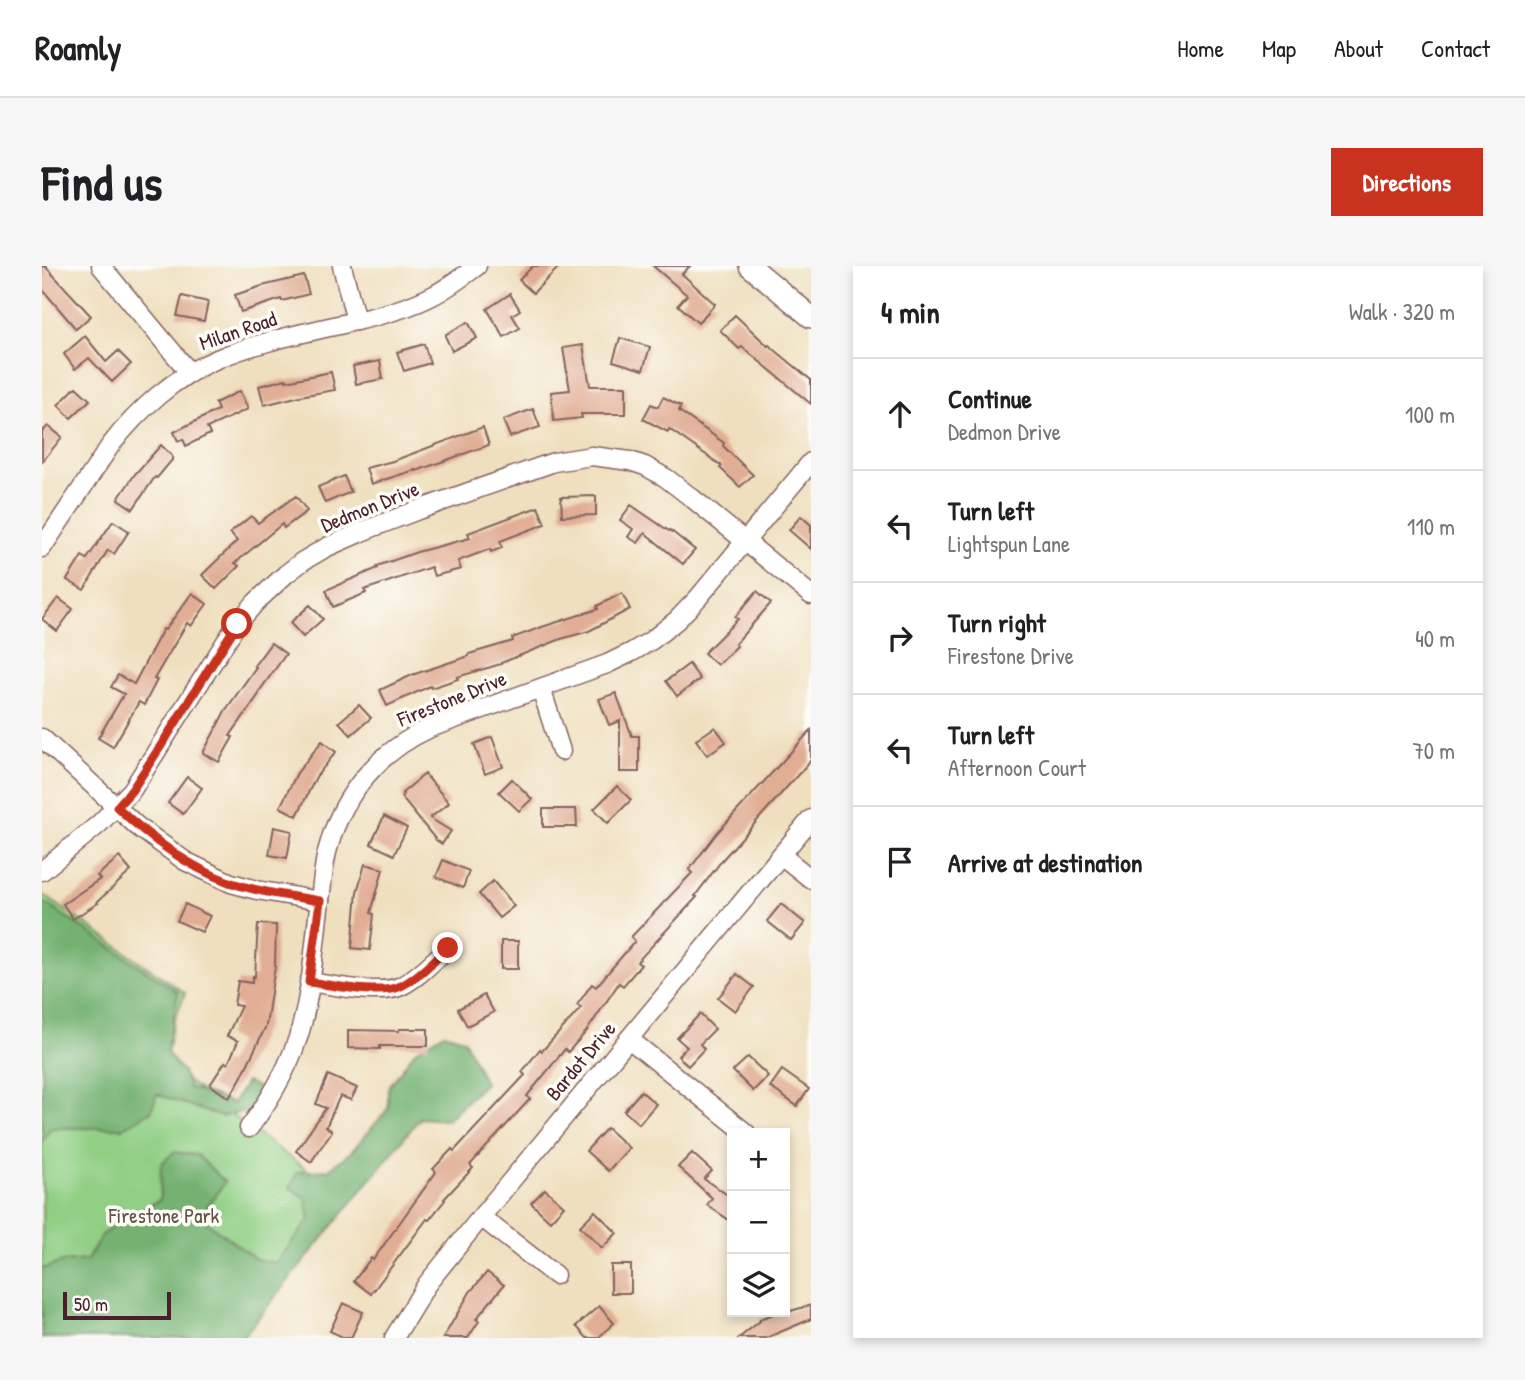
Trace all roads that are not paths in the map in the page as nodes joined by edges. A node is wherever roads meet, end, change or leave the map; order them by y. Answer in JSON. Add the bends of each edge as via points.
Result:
{"nodes":[{"id":1,"x":101,"y":266,"type":"edge"},
{"id":2,"x":342,"y":266,"type":"edge"},
{"id":3,"x":477,"y":266,"type":"edge"},
{"id":4,"x":750,"y":266,"type":"edge"},
{"id":5,"x":811,"y":317,"type":"edge"},
{"id":6,"x":356,"y":321,"type":"junction"},
{"id":7,"x":190,"y":373,"type":"junction"},
{"id":8,"x":811,"y":462,"type":"edge"},
{"id":9,"x":746,"y":541,"type":"junction"},
{"id":10,"x":42,"y":548,"type":"edge"},
{"id":11,"x":811,"y":595,"type":"edge"},
{"id":12,"x":541,"y":688,"type":"junction"},
{"id":13,"x":42,"y":738,"type":"edge"},
{"id":14,"x":562,"y":751,"type":"dead end"},
{"id":15,"x":117,"y":807,"type":"junction"},
{"id":16,"x":811,"y":819,"type":"edge"},
{"id":17,"x":781,"y":855,"type":"junction"},
{"id":18,"x":42,"y":870,"type":"edge"},
{"id":19,"x":811,"y":879,"type":"edge"},
{"id":20,"x":320,"y":901,"type":"junction"},
{"id":21,"x":448,"y":948,"type":"dead end"},
{"id":22,"x":309,"y":982,"type":"junction"},
{"id":23,"x":629,"y":1040,"type":"junction"},
{"id":24,"x":249,"y":1128,"type":"dead end"},
{"id":25,"x":740,"y":1128,"type":"edge"},
{"id":26,"x":481,"y":1217,"type":"junction"},
{"id":27,"x":555,"y":1275,"type":"dead end"},
{"id":28,"x":394,"y":1338,"type":"edge"}],
"edges":[{"from":1,"to":7,"type":"street"},
{"from":2,"to":6,"type":"street"},
{"from":3,"to":6,"type":"street","name":"Milan Road","via":[[432,296]]},
{"from":4,"to":5,"type":"street"},
{"from":6,"to":7,"type":"street","name":"Milan Road","via":[[252,346]]},
{"from":7,"to":10,"type":"street","name":"Milan Road","via":[[121,431]]},
{"from":8,"to":9,"type":"street","name":"Firestone Drive"},
{"from":9,"to":11,"type":"street","name":"Dedmon Drive"},
{"from":9,"to":12,"type":"street","name":"Firestone Drive","via":[[684,613],[652,640]]},
{"from":9,"to":15,"type":"street","name":"Dedmon Drive","via":[[645,466],[592,456],[554,462],[366,530],[303,561],[256,602]]},
{"from":12,"to":14,"type":"street"},
{"from":12,"to":20,"type":"street","name":"Firestone Drive","via":[[430,728],[383,758],[342,812],[329,844]]},
{"from":13,"to":15,"type":"street"},
{"from":15,"to":18,"type":"street","name":"Dedmon Drive"},
{"from":15,"to":20,"type":"street","via":[[161,845],[215,876],[257,890]]},
{"from":16,"to":17,"type":"street","name":"Bardot Drive"},
{"from":17,"to":19,"type":"street"},
{"from":17,"to":23,"type":"street","name":"Bardot Drive"},
{"from":20,"to":22,"type":"street","name":"Firestone Drive"},
{"from":21,"to":22,"type":"street","via":[[416,976],[391,989]]},
{"from":22,"to":24,"type":"street","name":"Firestone Drive","via":[[296,1046],[272,1097]]},
{"from":23,"to":25,"type":"street"},
{"from":23,"to":26,"type":"street","name":"Bardot Drive"},
{"from":26,"to":27,"type":"street"},
{"from":26,"to":28,"type":"street","name":"Bardot Drive","via":[[426,1284]]}]}
